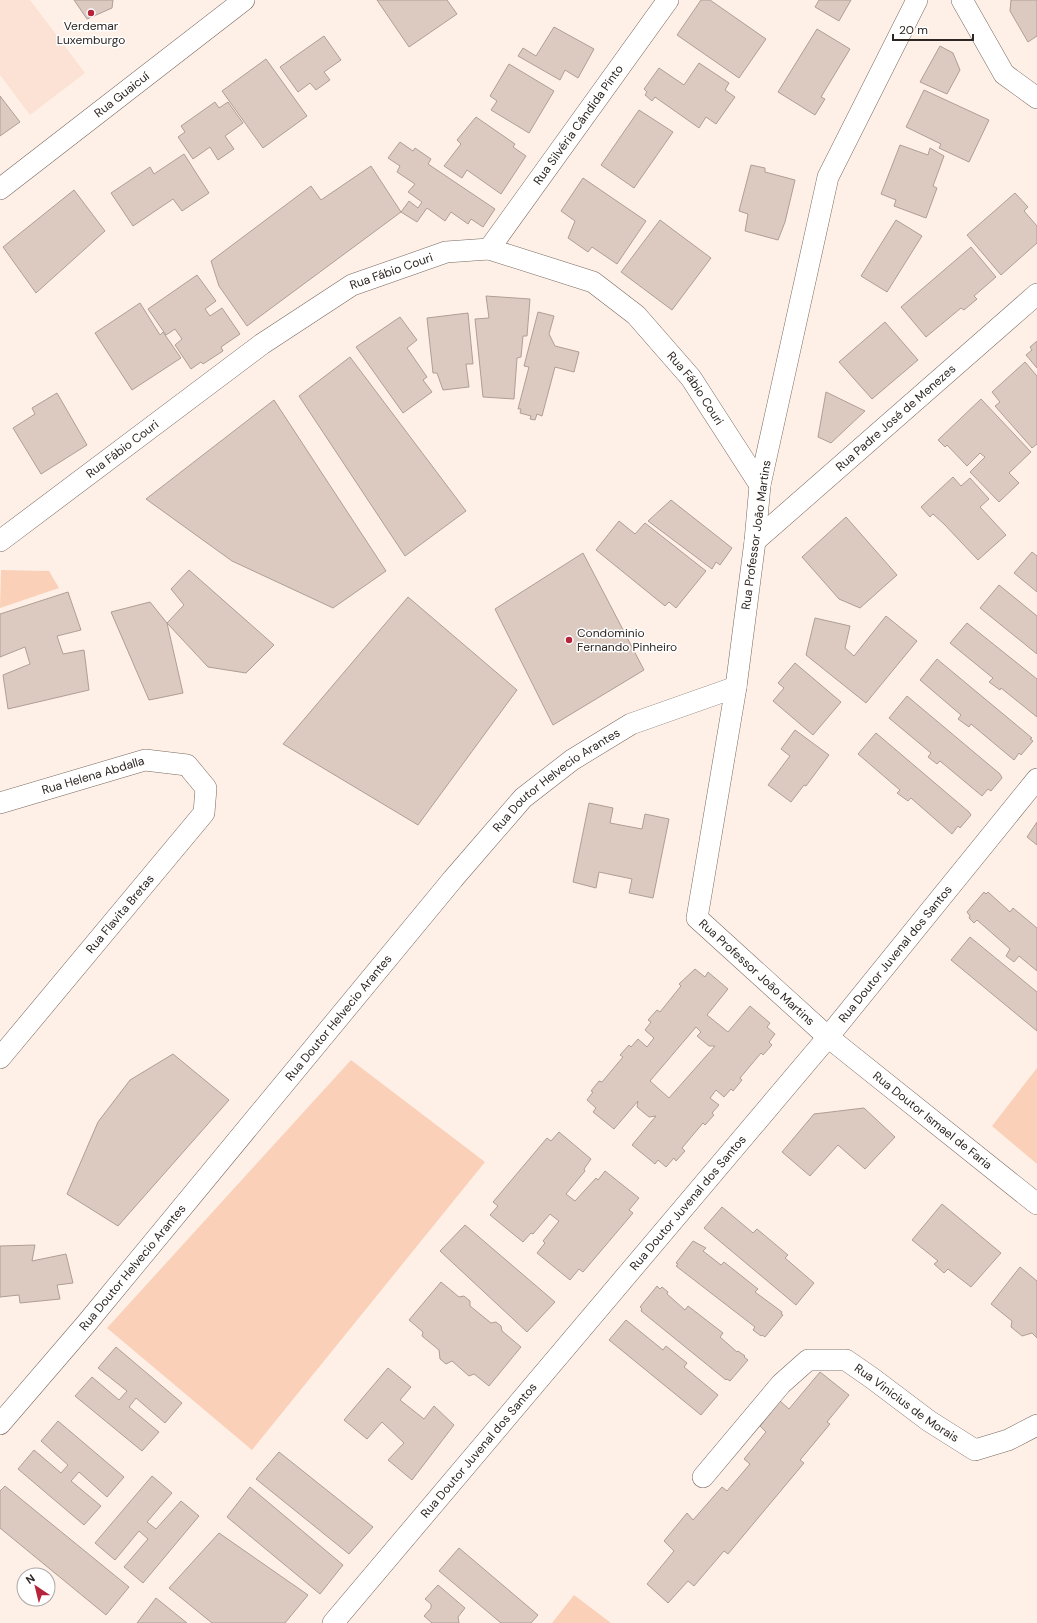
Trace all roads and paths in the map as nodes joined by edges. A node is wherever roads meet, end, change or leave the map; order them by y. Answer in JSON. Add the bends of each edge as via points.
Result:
{"nodes":[{"id":1,"x":244,"y":0,"type":"edge"},
{"id":2,"x":668,"y":0,"type":"edge"},
{"id":3,"x":917,"y":0,"type":"edge"},
{"id":4,"x":962,"y":0,"type":"edge"},
{"id":5,"x":1037,"y":98,"type":"edge"},
{"id":6,"x":0,"y":189,"type":"edge"},
{"id":7,"x":489,"y":249,"type":"junction"},
{"id":8,"x":1037,"y":294,"type":"edge"},
{"id":9,"x":760,"y":485,"type":"junction"},
{"id":10,"x":0,"y":540,"type":"edge"},
{"id":11,"x":755,"y":541,"type":"junction"},
{"id":12,"x":736,"y":688,"type":"junction"},
{"id":13,"x":187,"y":765,"type":"joint"},
{"id":14,"x":1037,"y":779,"type":"edge"},
{"id":15,"x":0,"y":803,"type":"edge"},
{"id":16,"x":828,"y":1037,"type":"junction"},
{"id":17,"x":0,"y":1058,"type":"edge"},
{"id":18,"x":1037,"y":1204,"type":"edge"},
{"id":19,"x":0,"y":1424,"type":"edge"},
{"id":20,"x":1037,"y":1425,"type":"edge"},
{"id":21,"x":702,"y":1477,"type":"dead end"},
{"id":22,"x":333,"y":1623,"type":"edge"}],
"edges":[{"from":1,"to":6,"type":"street","name":"Rua Guaicuí"},
{"from":2,"to":7,"type":"street","name":"Rua Silvéria Cândida Pinto"},
{"from":3,"to":9,"type":"street","name":"Rua Professor João Martins","via":[[828,177]]},
{"from":4,"to":5,"type":"street","via":[[1004,74]]},
{"from":7,"to":9,"type":"street","name":"Rua Fábio Couri","via":[[594,282],[636,315],[691,378]]},
{"from":7,"to":10,"type":"street","name":"Rua Fábio Couri","via":[[446,252],[352,285],[262,344]]},
{"from":8,"to":11,"type":"street","name":"Rua Padre José de Menezes"},
{"from":9,"to":11,"type":"street","name":"Rua Professor João Martins"},
{"from":11,"to":12,"type":"street","name":"Rua Professor João Martins"},
{"from":12,"to":16,"type":"street","name":"Rua Professor João Martins","via":[[697,918]]},
{"from":12,"to":19,"type":"street","name":"Rua Doutor Helvecio Arantes","via":[[631,724],[572,760],[523,798],[453,878],[86,1324]]},
{"from":13,"to":15,"type":"street","name":"Rua Helena Abdalla","via":[[145,760]]},
{"from":13,"to":17,"type":"street","name":"Rua Flavita Bretas","via":[[206,788],[204,813]]},
{"from":14,"to":16,"type":"street","name":"Rua Doutor Juvenal dos Santos"},
{"from":16,"to":18,"type":"street","name":"Rua Doutor Ismael de Faria"},
{"from":16,"to":22,"type":"street","name":"Rua Doutor Juvenal dos Santos"},
{"from":20,"to":21,"type":"street","name":"Rua Vinicius de Morais","via":[[1008,1440],[974,1450],[929,1422],[846,1360],[808,1360],[781,1384]]}]}
